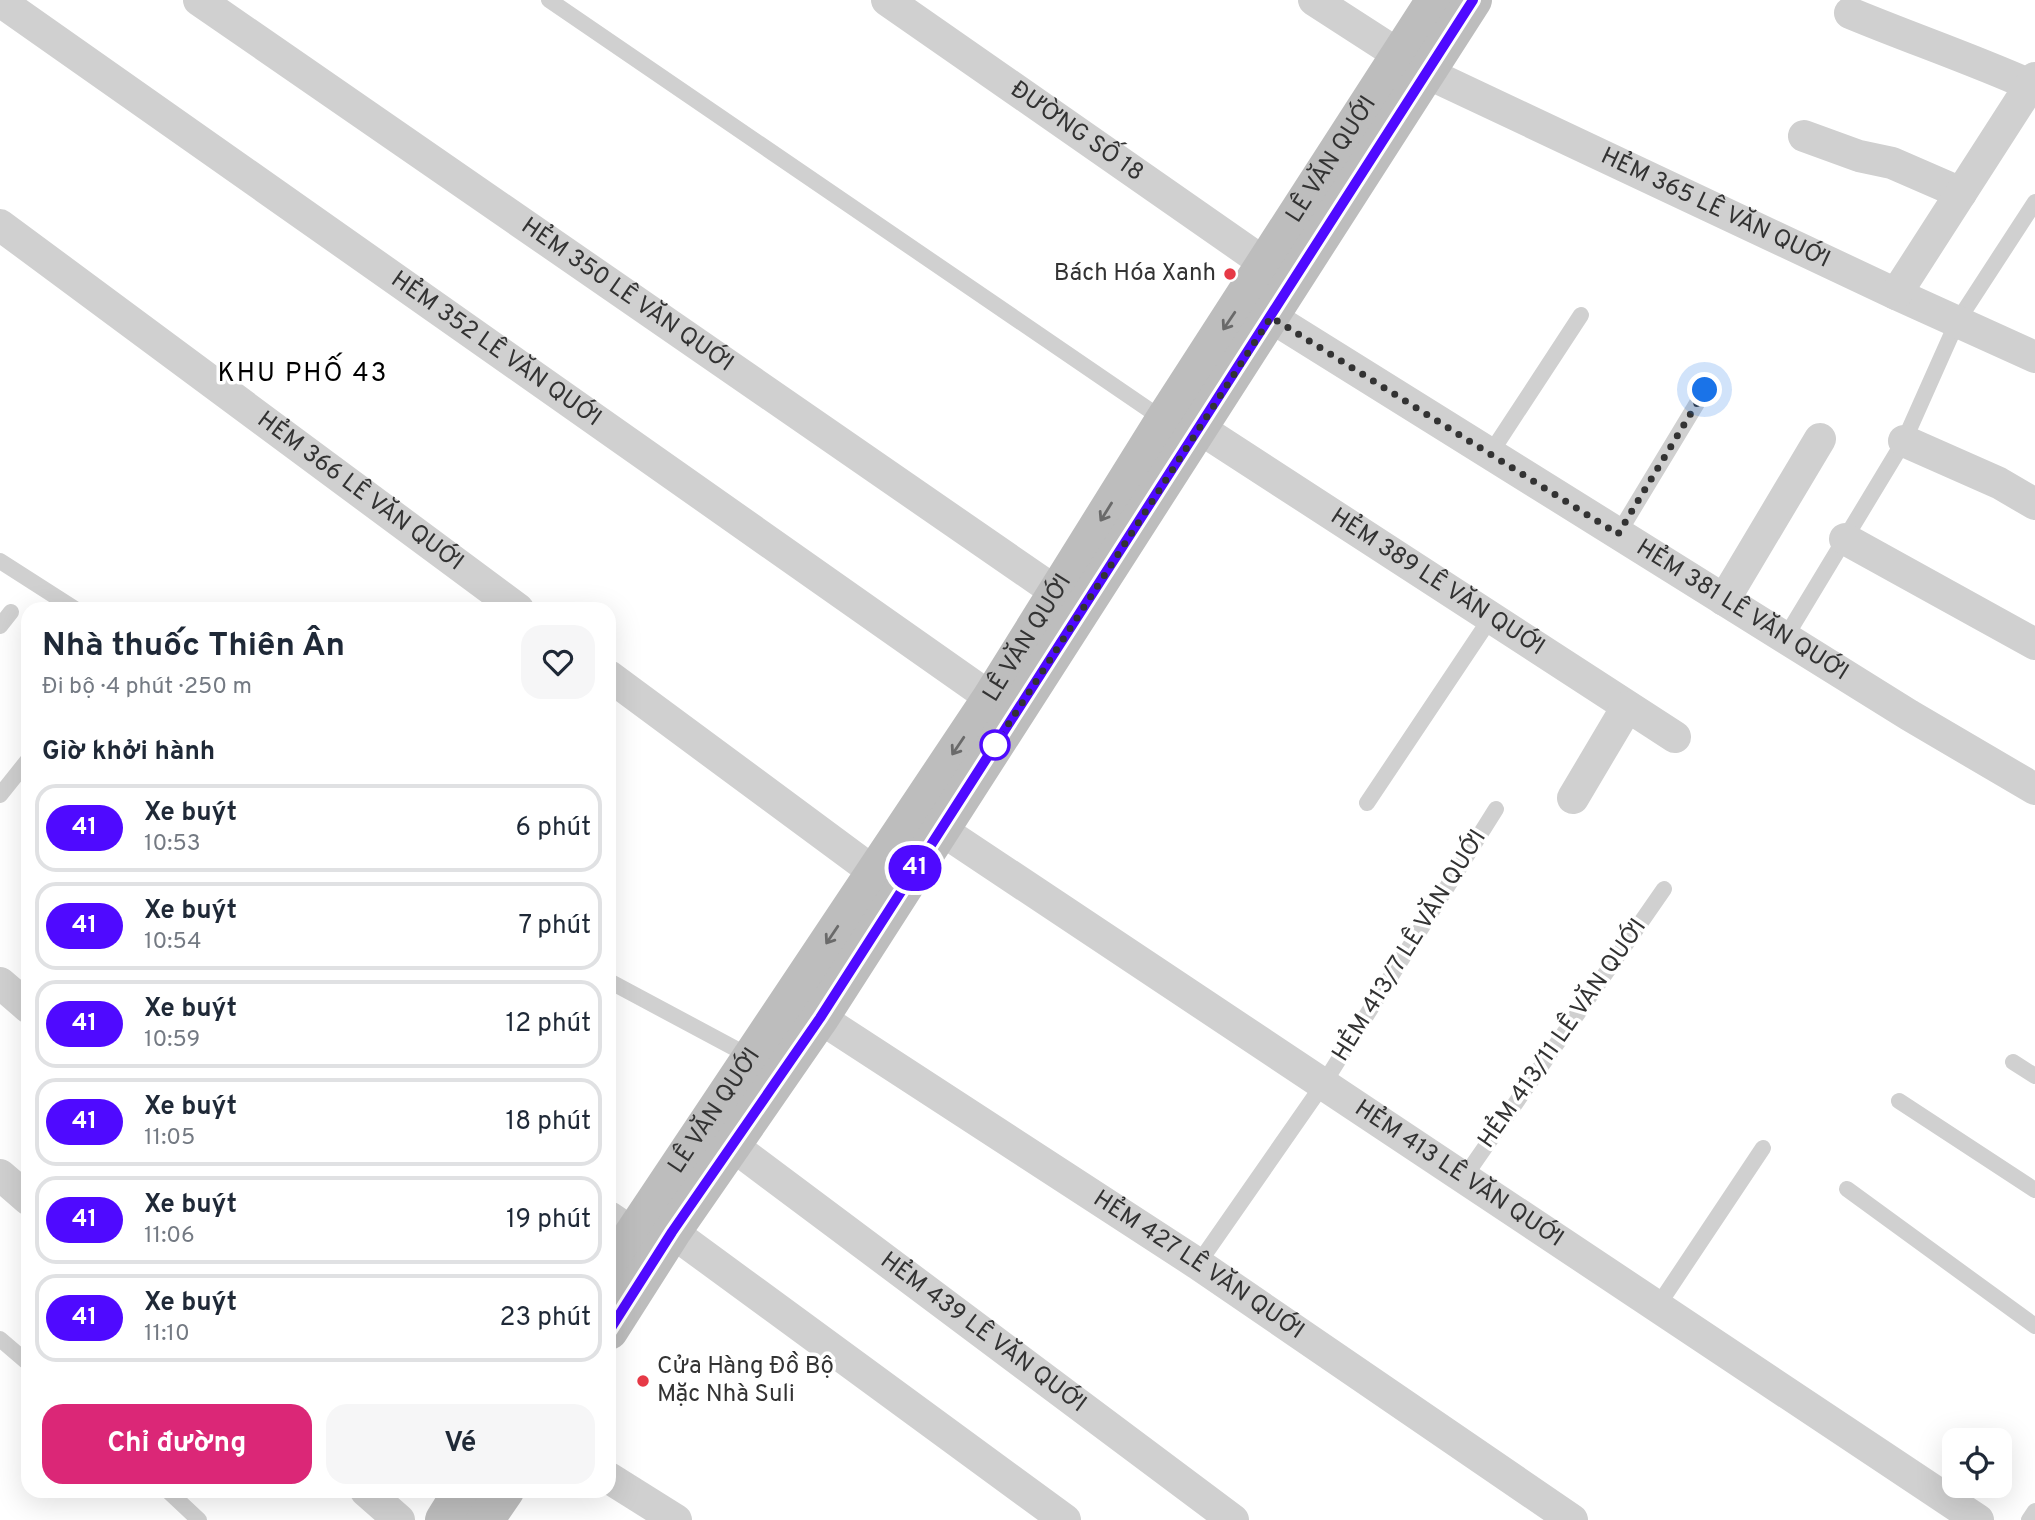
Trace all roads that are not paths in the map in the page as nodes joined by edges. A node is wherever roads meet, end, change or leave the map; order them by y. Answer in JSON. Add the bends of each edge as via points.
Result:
{"nodes":[{"id":1,"x":199,"y":0,"type":"edge"},
{"id":2,"x":549,"y":0,"type":"edge"},
{"id":3,"x":887,"y":0,"type":"edge"},
{"id":4,"x":1314,"y":0,"type":"edge"},
{"id":5,"x":1435,"y":0,"type":"edge"},
{"id":6,"x":1473,"y":0,"type":"edge"},
{"id":7,"x":0,"y":1,"type":"edge"},
{"id":8,"x":1850,"y":13,"type":"dead end"},
{"id":9,"x":1413,"y":64,"type":"junction"},
{"id":10,"x":2034,"y":84,"type":"edge"},
{"id":11,"x":1804,"y":136,"type":"dead end"},
{"id":12,"x":1961,"y":193,"type":"junction"},
{"id":13,"x":2035,"y":202,"type":"edge"},
{"id":14,"x":0,"y":225,"type":"edge"},
{"id":15,"x":1266,"y":264,"type":"junction"},
{"id":16,"x":1896,"y":294,"type":"junction"},
{"id":17,"x":1581,"y":315,"type":"dead end"},
{"id":18,"x":1271,"y":317,"type":"junction"},
{"id":19,"x":1957,"y":322,"type":"junction"},
{"id":20,"x":2035,"y":357,"type":"edge"},
{"id":21,"x":1705,"y":390,"type":"dead end"},
{"id":22,"x":1181,"y":424,"type":"junction"},
{"id":23,"x":1820,"y":439,"type":"dead end"},
{"id":24,"x":1904,"y":441,"type":"junction"},
{"id":25,"x":1490,"y":454,"type":"junction"},
{"id":26,"x":2035,"y":504,"type":"edge"},
{"id":27,"x":1618,"y":534,"type":"junction"},
{"id":28,"x":1845,"y":539,"type":"junction"},
{"id":29,"x":0,"y":561,"type":"edge"},
{"id":30,"x":1724,"y":600,"type":"junction"},
{"id":31,"x":1069,"y":601,"type":"junction"},
{"id":32,"x":64,"y":602,"type":"edge"},
{"id":33,"x":510,"y":602,"type":"edge"},
{"id":34,"x":11,"y":612,"type":"dead end"},
{"id":35,"x":1490,"y":619,"type":"junction"},
{"id":36,"x":0,"y":626,"type":"edge"},
{"id":37,"x":1785,"y":638,"type":"junction"},
{"id":38,"x":2035,"y":644,"type":"edge"},
{"id":39,"x":616,"y":681,"type":"edge"},
{"id":40,"x":991,"y":698,"type":"junction"},
{"id":41,"x":1627,"y":707,"type":"junction"},
{"id":42,"x":1675,"y":737,"type":"dead end"},
{"id":43,"x":21,"y":769,"type":"edge"},
{"id":44,"x":2035,"y":789,"type":"edge"},
{"id":45,"x":0,"y":795,"type":"edge"},
{"id":46,"x":1573,"y":798,"type":"dead end"},
{"id":47,"x":1367,"y":803,"type":"dead end"},
{"id":48,"x":1496,"y":809,"type":"dead end"},
{"id":49,"x":940,"y":830,"type":"junction"},
{"id":50,"x":874,"y":872,"type":"junction"},
{"id":51,"x":1664,"y":889,"type":"dead end"},
{"id":52,"x":0,"y":983,"type":"edge"},
{"id":53,"x":616,"y":985,"type":"edge"},
{"id":54,"x":21,"y":1001,"type":"edge"},
{"id":55,"x":820,"y":1018,"type":"junction"},
{"id":56,"x":2013,"y":1062,"type":"dead end"},
{"id":57,"x":765,"y":1066,"type":"junction"},
{"id":58,"x":2035,"y":1076,"type":"edge"},
{"id":59,"x":1324,"y":1083,"type":"junction"},
{"id":60,"x":1899,"y":1101,"type":"dead end"},
{"id":61,"x":733,"y":1146,"type":"junction"},
{"id":62,"x":1763,"y":1148,"type":"dead end"},
{"id":63,"x":0,"y":1175,"type":"edge"},
{"id":64,"x":1463,"y":1179,"type":"junction"},
{"id":65,"x":1847,"y":1189,"type":"dead end"},
{"id":66,"x":2035,"y":1190,"type":"edge"},
{"id":67,"x":21,"y":1193,"type":"edge"},
{"id":68,"x":621,"y":1226,"type":"edge"},
{"id":69,"x":672,"y":1232,"type":"junction"},
{"id":70,"x":616,"y":1244,"type":"edge"},
{"id":71,"x":1198,"y":1264,"type":"junction"},
{"id":72,"x":1657,"y":1307,"type":"junction"},
{"id":73,"x":616,"y":1320,"type":"edge"},
{"id":74,"x":2035,"y":1326,"type":"edge"},
{"id":75,"x":0,"y":1339,"type":"edge"},
{"id":76,"x":21,"y":1357,"type":"edge"},
{"id":77,"x":616,"y":1482,"type":"edge"},
{"id":78,"x":175,"y":1498,"type":"edge"},
{"id":79,"x":374,"y":1498,"type":"edge"},
{"id":80,"x":458,"y":1498,"type":"edge"},
{"id":81,"x":500,"y":1498,"type":"edge"},
{"id":82,"x":2035,"y":1511,"type":"edge"},
{"id":83,"x":199,"y":1520,"type":"edge"},
{"id":84,"x":399,"y":1520,"type":"edge"},
{"id":85,"x":444,"y":1520,"type":"edge"},
{"id":86,"x":485,"y":1520,"type":"edge"},
{"id":87,"x":676,"y":1520,"type":"edge"},
{"id":88,"x":1065,"y":1520,"type":"edge"},
{"id":89,"x":1233,"y":1520,"type":"edge"},
{"id":90,"x":1572,"y":1520,"type":"edge"},
{"id":91,"x":1978,"y":1520,"type":"edge"},
{"id":92,"x":2028,"y":1520,"type":"edge"}],
"edges":[{"from":1,"to":31,"type":"street","name":"HẺM 350 LÊ VĂN QUỚI"},
{"from":2,"to":22,"type":"lane"},
{"from":3,"to":15,"type":"street","name":"ĐƯỜNG SỐ 18"},
{"from":4,"to":9,"type":"street","name":"HẺM 365 LÊ VĂN QUỚI"},
{"from":5,"to":9,"type":"main road","name":"LÊ VĂN QUỚI"},
{"from":6,"to":9,"type":"main road","name":"LÊ VĂN QUỚI"},
{"from":7,"to":40,"type":"street","name":"HẺM 352 LÊ VĂN QUỚI"},
{"from":8,"to":10,"type":"street"},
{"from":9,"to":15,"type":"main road","name":"LÊ VĂN QUỚI"},
{"from":9,"to":16,"type":"street","name":"HẺM 365 LÊ VĂN QUỚI"},
{"from":9,"to":18,"type":"main road","name":"LÊ VĂN QUỚI"},
{"from":10,"to":12,"type":"street"},
{"from":11,"to":12,"type":"street","via":[[1892,163]]},
{"from":12,"to":16,"type":"street"},
{"from":13,"to":19,"type":"lane"},
{"from":14,"to":33,"type":"street","name":"HẺM 366 LÊ VĂN QUỚI"},
{"from":15,"to":22,"type":"main road","name":"LÊ VĂN QUỚI","one_way":true},
{"from":16,"to":19,"type":"street","name":"HẺM 365 LÊ VĂN QUỚI"},
{"from":17,"to":25,"type":"lane"},
{"from":18,"to":22,"type":"main road","name":"LÊ VĂN QUỚI"},
{"from":18,"to":25,"type":"street","name":"HẺM 381 LÊ VĂN QUỚI"},
{"from":19,"to":20,"type":"street","name":"HẺM 365 LÊ VĂN QUỚI"},
{"from":19,"to":24,"type":"lane"},
{"from":21,"to":27,"type":"lane"},
{"from":22,"to":31,"type":"main road","name":"LÊ VĂN QUỚI"},
{"from":22,"to":35,"type":"street","name":"HẺM 389 LÊ VĂN QUỚI"},
{"from":23,"to":30,"type":"street"},
{"from":24,"to":26,"type":"street"},
{"from":24,"to":28,"type":"lane"},
{"from":25,"to":27,"type":"street","name":"HẺM 381 LÊ VĂN QUỚI"},
{"from":27,"to":30,"type":"street","name":"HẺM 381 LÊ VĂN QUỚI"},
{"from":28,"to":37,"type":"lane"},
{"from":28,"to":38,"type":"street"},
{"from":29,"to":32,"type":"lane"},
{"from":30,"to":37,"type":"street","name":"HẺM 381 LÊ VĂN QUỚI"},
{"from":31,"to":40,"type":"main road","name":"LÊ VĂN QUỚI"},
{"from":31,"to":49,"type":"main road","name":"LÊ VĂN QUỚI"},
{"from":34,"to":36,"type":"lane"},
{"from":35,"to":41,"type":"street","name":"HẺM 389 LÊ VĂN QUỚI"},
{"from":35,"to":47,"type":"lane"},
{"from":37,"to":44,"type":"street","name":"HẺM 381 LÊ VĂN QUỚI"},
{"from":39,"to":50,"type":"street"},
{"from":40,"to":50,"type":"main road","name":"LÊ VĂN QUỚI","one_way":true},
{"from":41,"to":42,"type":"street","name":"HẺM 389 LÊ VĂN QUỚI"},
{"from":41,"to":46,"type":"street"},
{"from":43,"to":45,"type":"lane"},
{"from":48,"to":59,"type":"lane","name":"HẺM 413/7 LÊ VĂN QUỚI"},
{"from":49,"to":55,"type":"main road","name":"LÊ VĂN QUỚI"},
{"from":49,"to":59,"type":"street","name":"HẺM 413 LÊ VĂN QUỚI"},
{"from":50,"to":57,"type":"main road","name":"LÊ VĂN QUỚI","one_way":true},
{"from":51,"to":64,"type":"lane","name":"HẺM 413/11 LÊ VĂN QUỚI"},
{"from":52,"to":54,"type":"street"},
{"from":53,"to":57,"type":"lane"},
{"from":55,"to":57,"type":"main road","name":"LÊ VĂN QUỚI"},
{"from":55,"to":71,"type":"street","name":"HẺM 427 LÊ VĂN QUỚI"},
{"from":56,"to":58,"type":"lane"},
{"from":57,"to":61,"type":"main road","name":"LÊ VĂN QUỚI"},
{"from":57,"to":68,"type":"main road","name":"LÊ VĂN QUỚI"},
{"from":59,"to":64,"type":"street","name":"HẺM 413 LÊ VĂN QUỚI"},
{"from":59,"to":71,"type":"lane","name":"HẺM 413/7 LÊ VĂN QUỚI"},
{"from":60,"to":66,"type":"lane"},
{"from":61,"to":69,"type":"main road","name":"LÊ VĂN QUỚI"},
{"from":61,"to":89,"type":"street","name":"HẺM 439 LÊ VĂN QUỚI"},
{"from":62,"to":72,"type":"lane"},
{"from":63,"to":67,"type":"street"},
{"from":64,"to":72,"type":"street","name":"HẺM 413 LÊ VĂN QUỚI"},
{"from":65,"to":74,"type":"lane"},
{"from":68,"to":70,"type":"main road","name":"LÊ VĂN QUỚI"},
{"from":69,"to":73,"type":"main road","name":"LÊ VĂN QUỚI"},
{"from":69,"to":88,"type":"street"},
{"from":71,"to":90,"type":"street","name":"HẺM 427 LÊ VĂN QUỚI"},
{"from":72,"to":91,"type":"street","name":"HẺM 413 LÊ VĂN QUỚI"},
{"from":75,"to":76,"type":"lane"},
{"from":77,"to":87,"type":"street"},
{"from":78,"to":83,"type":"lane"},
{"from":79,"to":84,"type":"street"},
{"from":80,"to":85,"type":"main road"},
{"from":81,"to":86,"type":"main road"},
{"from":82,"to":92,"type":"lane"}]}
